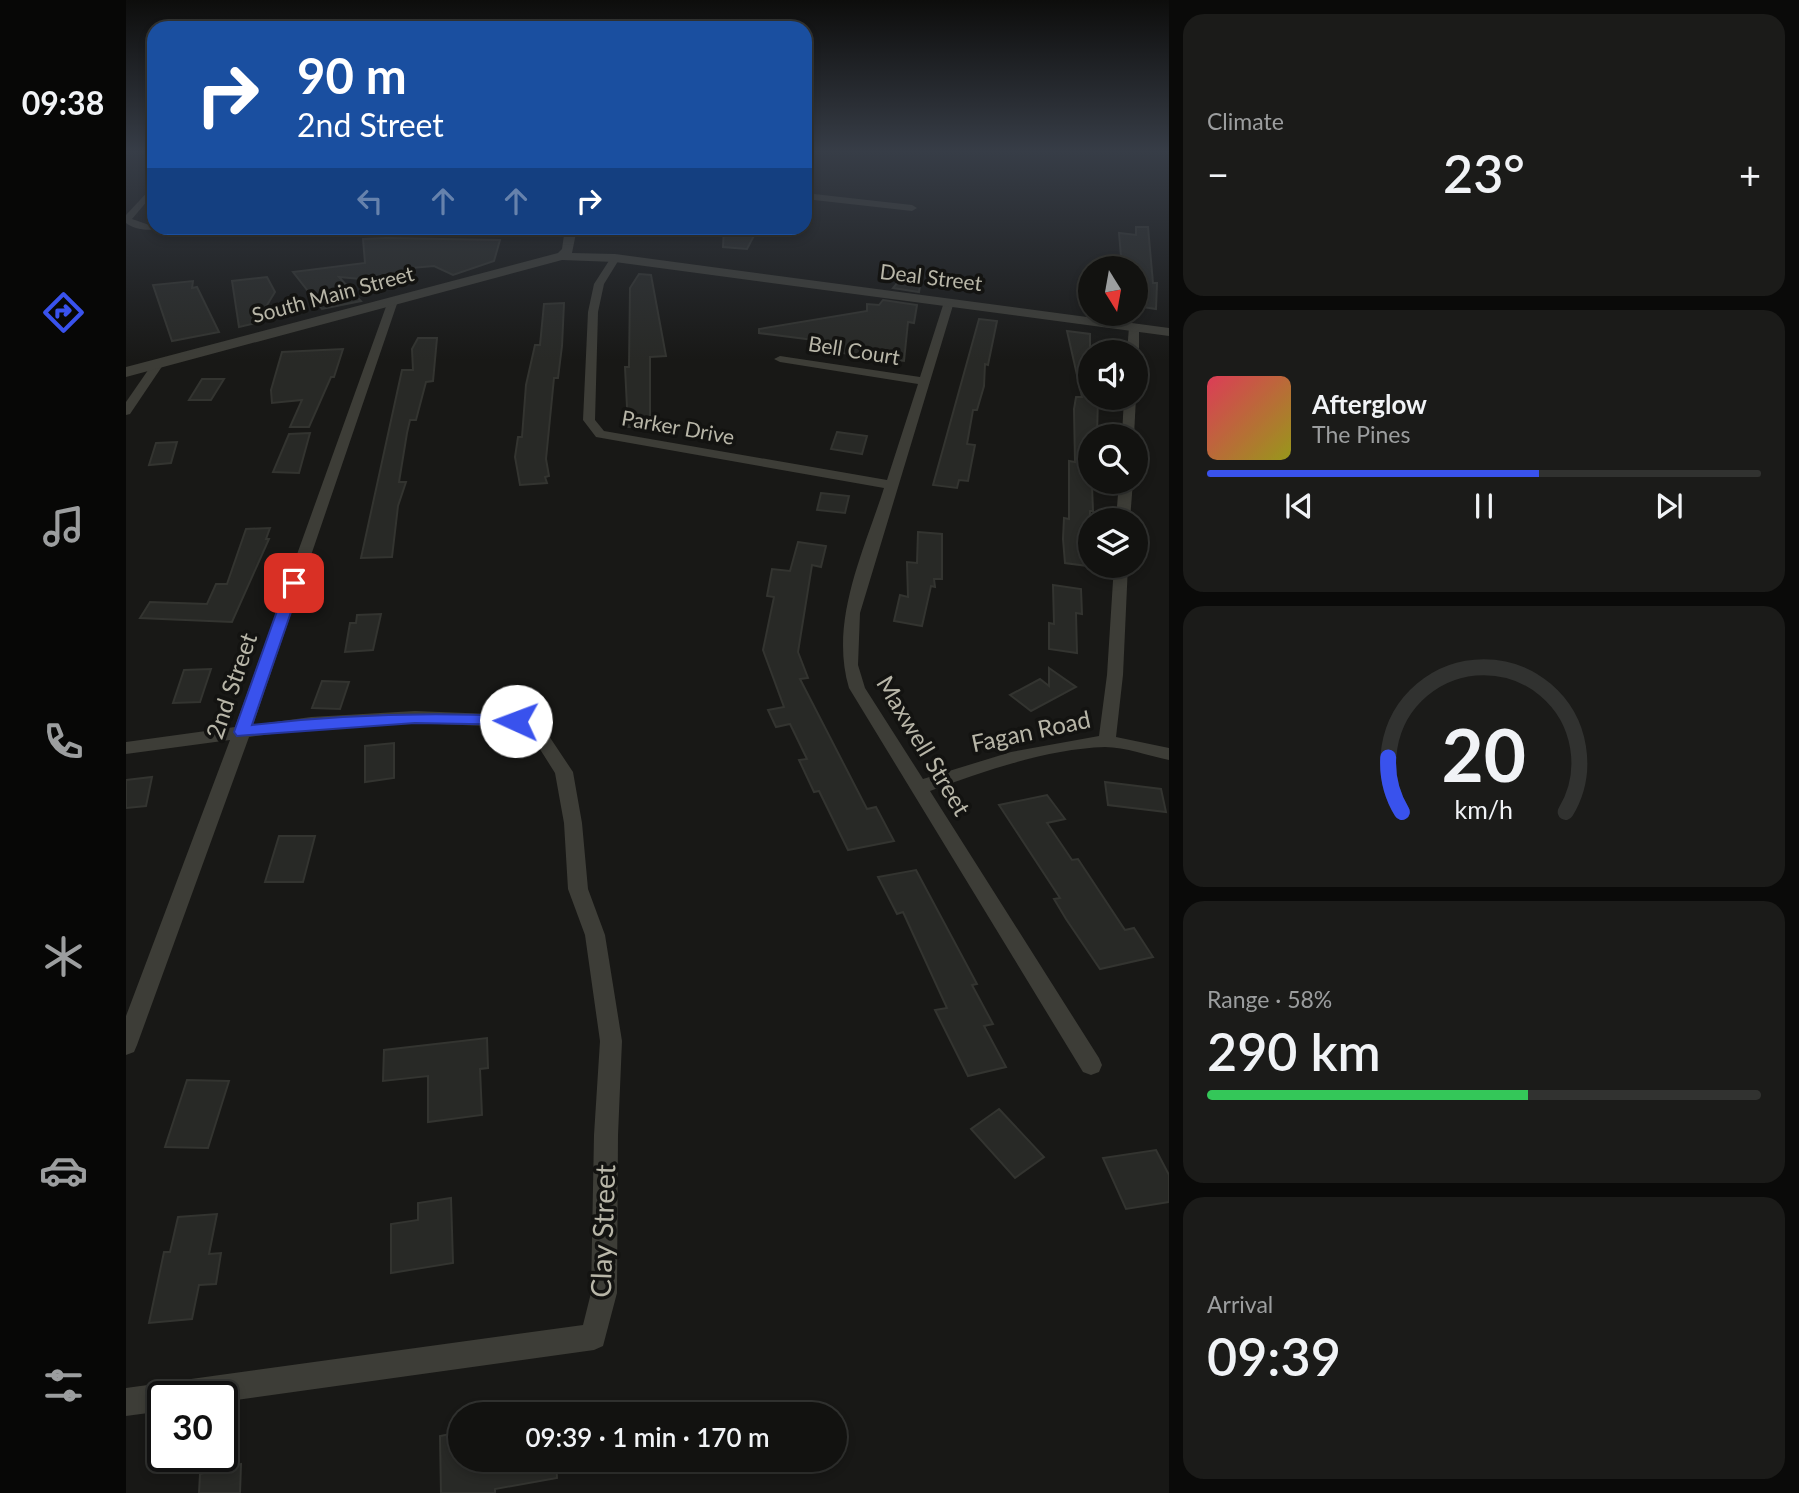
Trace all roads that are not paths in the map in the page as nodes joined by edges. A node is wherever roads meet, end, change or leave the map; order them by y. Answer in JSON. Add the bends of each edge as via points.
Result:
{"nodes":[{"id":1,"x":129,"y":221,"type":"edge"},
{"id":2,"x":147,"y":226,"type":"edge"},
{"id":3,"x":570,"y":235,"type":"edge"},
{"id":4,"x":562,"y":256,"type":"junction"},
{"id":5,"x":615,"y":258,"type":"junction"},
{"id":6,"x":393,"y":301,"type":"junction"},
{"id":7,"x":949,"y":302,"type":"junction"},
{"id":8,"x":1134,"y":327,"type":"junction"},
{"id":9,"x":1169,"y":332,"type":"edge"},
{"id":10,"x":1133,"y":340,"type":"edge"},
{"id":11,"x":780,"y":359,"type":"dead end"},
{"id":12,"x":157,"y":365,"type":"junction"},
{"id":13,"x":126,"y":372,"type":"edge"},
{"id":14,"x":923,"y":381,"type":"junction"},
{"id":15,"x":126,"y":411,"type":"edge"},
{"id":16,"x":892,"y":485,"type":"junction"},
{"id":17,"x":1120,"y":578,"type":"edge"},
{"id":18,"x":242,"y":732,"type":"junction"},
{"id":19,"x":1107,"y":741,"type":"junction"},
{"id":20,"x":126,"y":748,"type":"edge"},
{"id":21,"x":1169,"y":754,"type":"edge"},
{"id":22,"x":918,"y":789,"type":"junction"},
{"id":23,"x":126,"y":1045,"type":"edge"},
{"id":24,"x":1091,"y":1065,"type":"dead end"},
{"id":25,"x":238,"y":1387,"type":"edge"},
{"id":26,"x":147,"y":1399,"type":"edge"},
{"id":27,"x":126,"y":1402,"type":"edge"}],
"edges":[{"from":1,"to":2,"type":"street"},
{"from":3,"to":4,"type":"street","via":[[568,250]]},
{"from":4,"to":5,"type":"street","name":"Deal Street"},
{"from":4,"to":6,"type":"street","name":"South Main Street"},
{"from":5,"to":7,"type":"street","name":"Deal Street"},
{"from":5,"to":16,"type":"street","name":"Parker Drive","via":[[599,284],[593,312],[589,420],[600,434]]},
{"from":6,"to":12,"type":"street","name":"South Main Street"},
{"from":6,"to":18,"type":"street","name":"2nd Street"},
{"from":7,"to":8,"type":"street","name":"Deal Street"},
{"from":7,"to":14,"type":"street","name":"Maxwell Street"},
{"from":8,"to":9,"type":"street","name":"Deal Street"},
{"from":8,"to":10,"type":"street"},
{"from":11,"to":14,"type":"street","name":"Bell Court"},
{"from":12,"to":13,"type":"street","name":"South Main Street"},
{"from":12,"to":15,"type":"street"},
{"from":14,"to":16,"type":"street","name":"Maxwell Street"},
{"from":16,"to":22,"type":"street","name":"Maxwell Street","via":[[852,613],[850,665],[857,688]]},
{"from":17,"to":19,"type":"street","name":"Fagan Road"},
{"from":18,"to":20,"type":"street"},
{"from":18,"to":23,"type":"street","name":"2nd Street"},
{"from":18,"to":25,"type":"street","name":"Clay Street","via":[[415,717],[516,721],[537,731],[564,772],[578,889],[595,935],[611,1041],[604,1293],[594,1337]]},
{"from":19,"to":21,"type":"street"},
{"from":19,"to":22,"type":"street","name":"Fagan Road","via":[[976,767]]},
{"from":22,"to":24,"type":"street","name":"Maxwell Street"},
{"from":26,"to":27,"type":"street","name":"Clay Street"}]}
